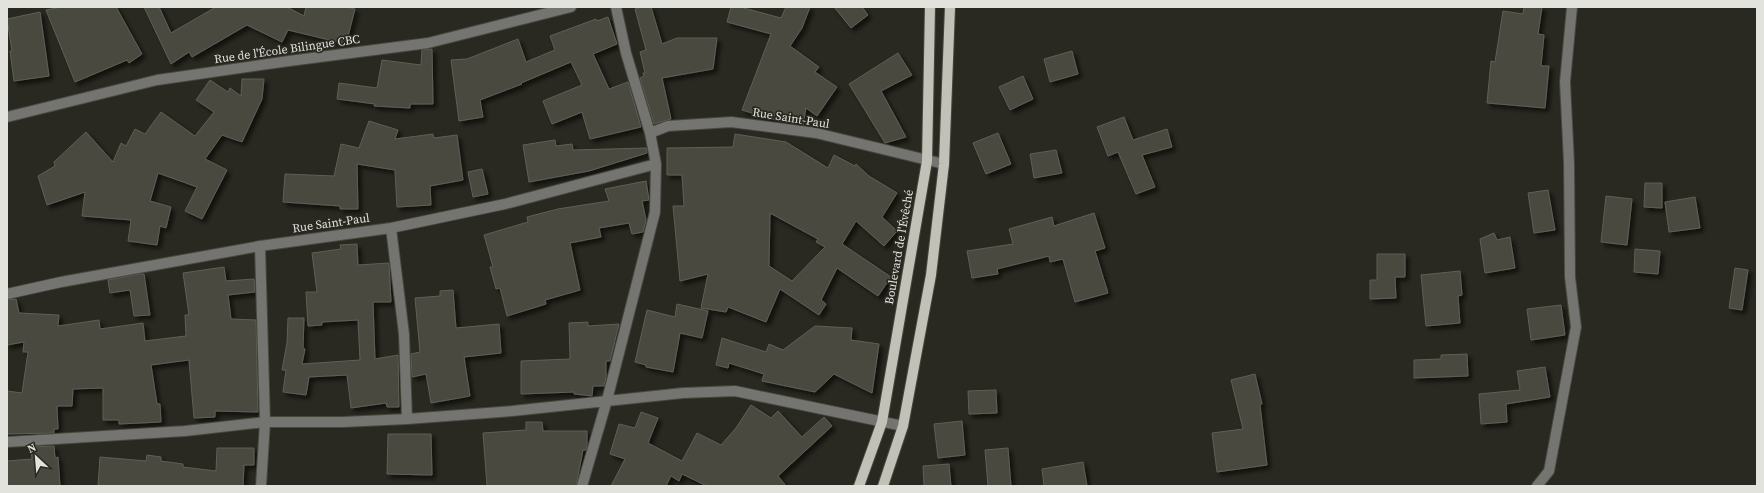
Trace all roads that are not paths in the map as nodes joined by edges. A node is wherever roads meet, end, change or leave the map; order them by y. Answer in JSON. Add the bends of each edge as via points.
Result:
{"nodes":[{"id":1,"x":571,"y":7,"type":"edge"},
{"id":2,"x":616,"y":7,"type":"edge"},
{"id":3,"x":930,"y":7,"type":"edge"},
{"id":4,"x":950,"y":7,"type":"edge"},
{"id":5,"x":1572,"y":7,"type":"edge"},
{"id":6,"x":7,"y":117,"type":"edge"},
{"id":7,"x":650,"y":133,"type":"junction"},
{"id":8,"x":927,"y":161,"type":"junction"},
{"id":9,"x":656,"y":164,"type":"junction"},
{"id":10,"x":944,"y":164,"type":"junction"},
{"id":11,"x":391,"y":228,"type":"junction"},
{"id":12,"x":260,"y":246,"type":"junction"},
{"id":13,"x":7,"y":294,"type":"edge"},
{"id":14,"x":607,"y":400,"type":"junction"},
{"id":15,"x":407,"y":420,"type":"junction"},
{"id":16,"x":265,"y":422,"type":"junction"},
{"id":17,"x":882,"y":422,"type":"junction"},
{"id":18,"x":903,"y":426,"type":"junction"},
{"id":19,"x":7,"y":442,"type":"edge"},
{"id":20,"x":261,"y":486,"type":"edge"},
{"id":21,"x":582,"y":486,"type":"edge"},
{"id":22,"x":859,"y":486,"type":"edge"},
{"id":23,"x":883,"y":486,"type":"edge"},
{"id":24,"x":1537,"y":486,"type":"edge"}],
"edges":[{"from":1,"to":6,"type":"street","name":"Rue de l'École Bilingue CBC","via":[[428,44],[157,80]]},
{"from":2,"to":7,"type":"street","via":[[626,53]]},
{"from":3,"to":8,"type":"main road","name":"Boulevard de l'Évêché"},
{"from":4,"to":10,"type":"main road"},
{"from":5,"to":24,"type":"street","via":[[1565,82],[1570,277],[1576,327],[1549,471]]},
{"from":7,"to":8,"type":"street","name":"Rue Saint-Paul","via":[[668,126],[731,122],[816,133]]},
{"from":7,"to":9,"type":"street"},
{"from":8,"to":10,"type":"street","name":"Rue Saint-Paul"},
{"from":8,"to":17,"type":"main road","name":"Boulevard de l'Évêché"},
{"from":9,"to":11,"type":"street","name":"Rue Saint-Paul","via":[[505,204]]},
{"from":9,"to":14,"type":"street","via":[[655,212]]},
{"from":10,"to":18,"type":"main road","via":[[932,275]]},
{"from":11,"to":12,"type":"street","name":"Rue Saint-Paul"},
{"from":11,"to":15,"type":"street","via":[[404,334]]},
{"from":12,"to":13,"type":"street","name":"Rue Saint-Paul"},
{"from":12,"to":16,"type":"street"},
{"from":14,"to":15,"type":"street"},
{"from":14,"to":17,"type":"street","via":[[735,391]]},
{"from":14,"to":21,"type":"street"},
{"from":15,"to":16,"type":"street"},
{"from":16,"to":19,"type":"street","via":[[185,431]]},
{"from":16,"to":20,"type":"street"},
{"from":17,"to":18,"type":"street"},
{"from":17,"to":22,"type":"main road","name":"Boulevard de l'Évêché"},
{"from":18,"to":23,"type":"main road"}]}
